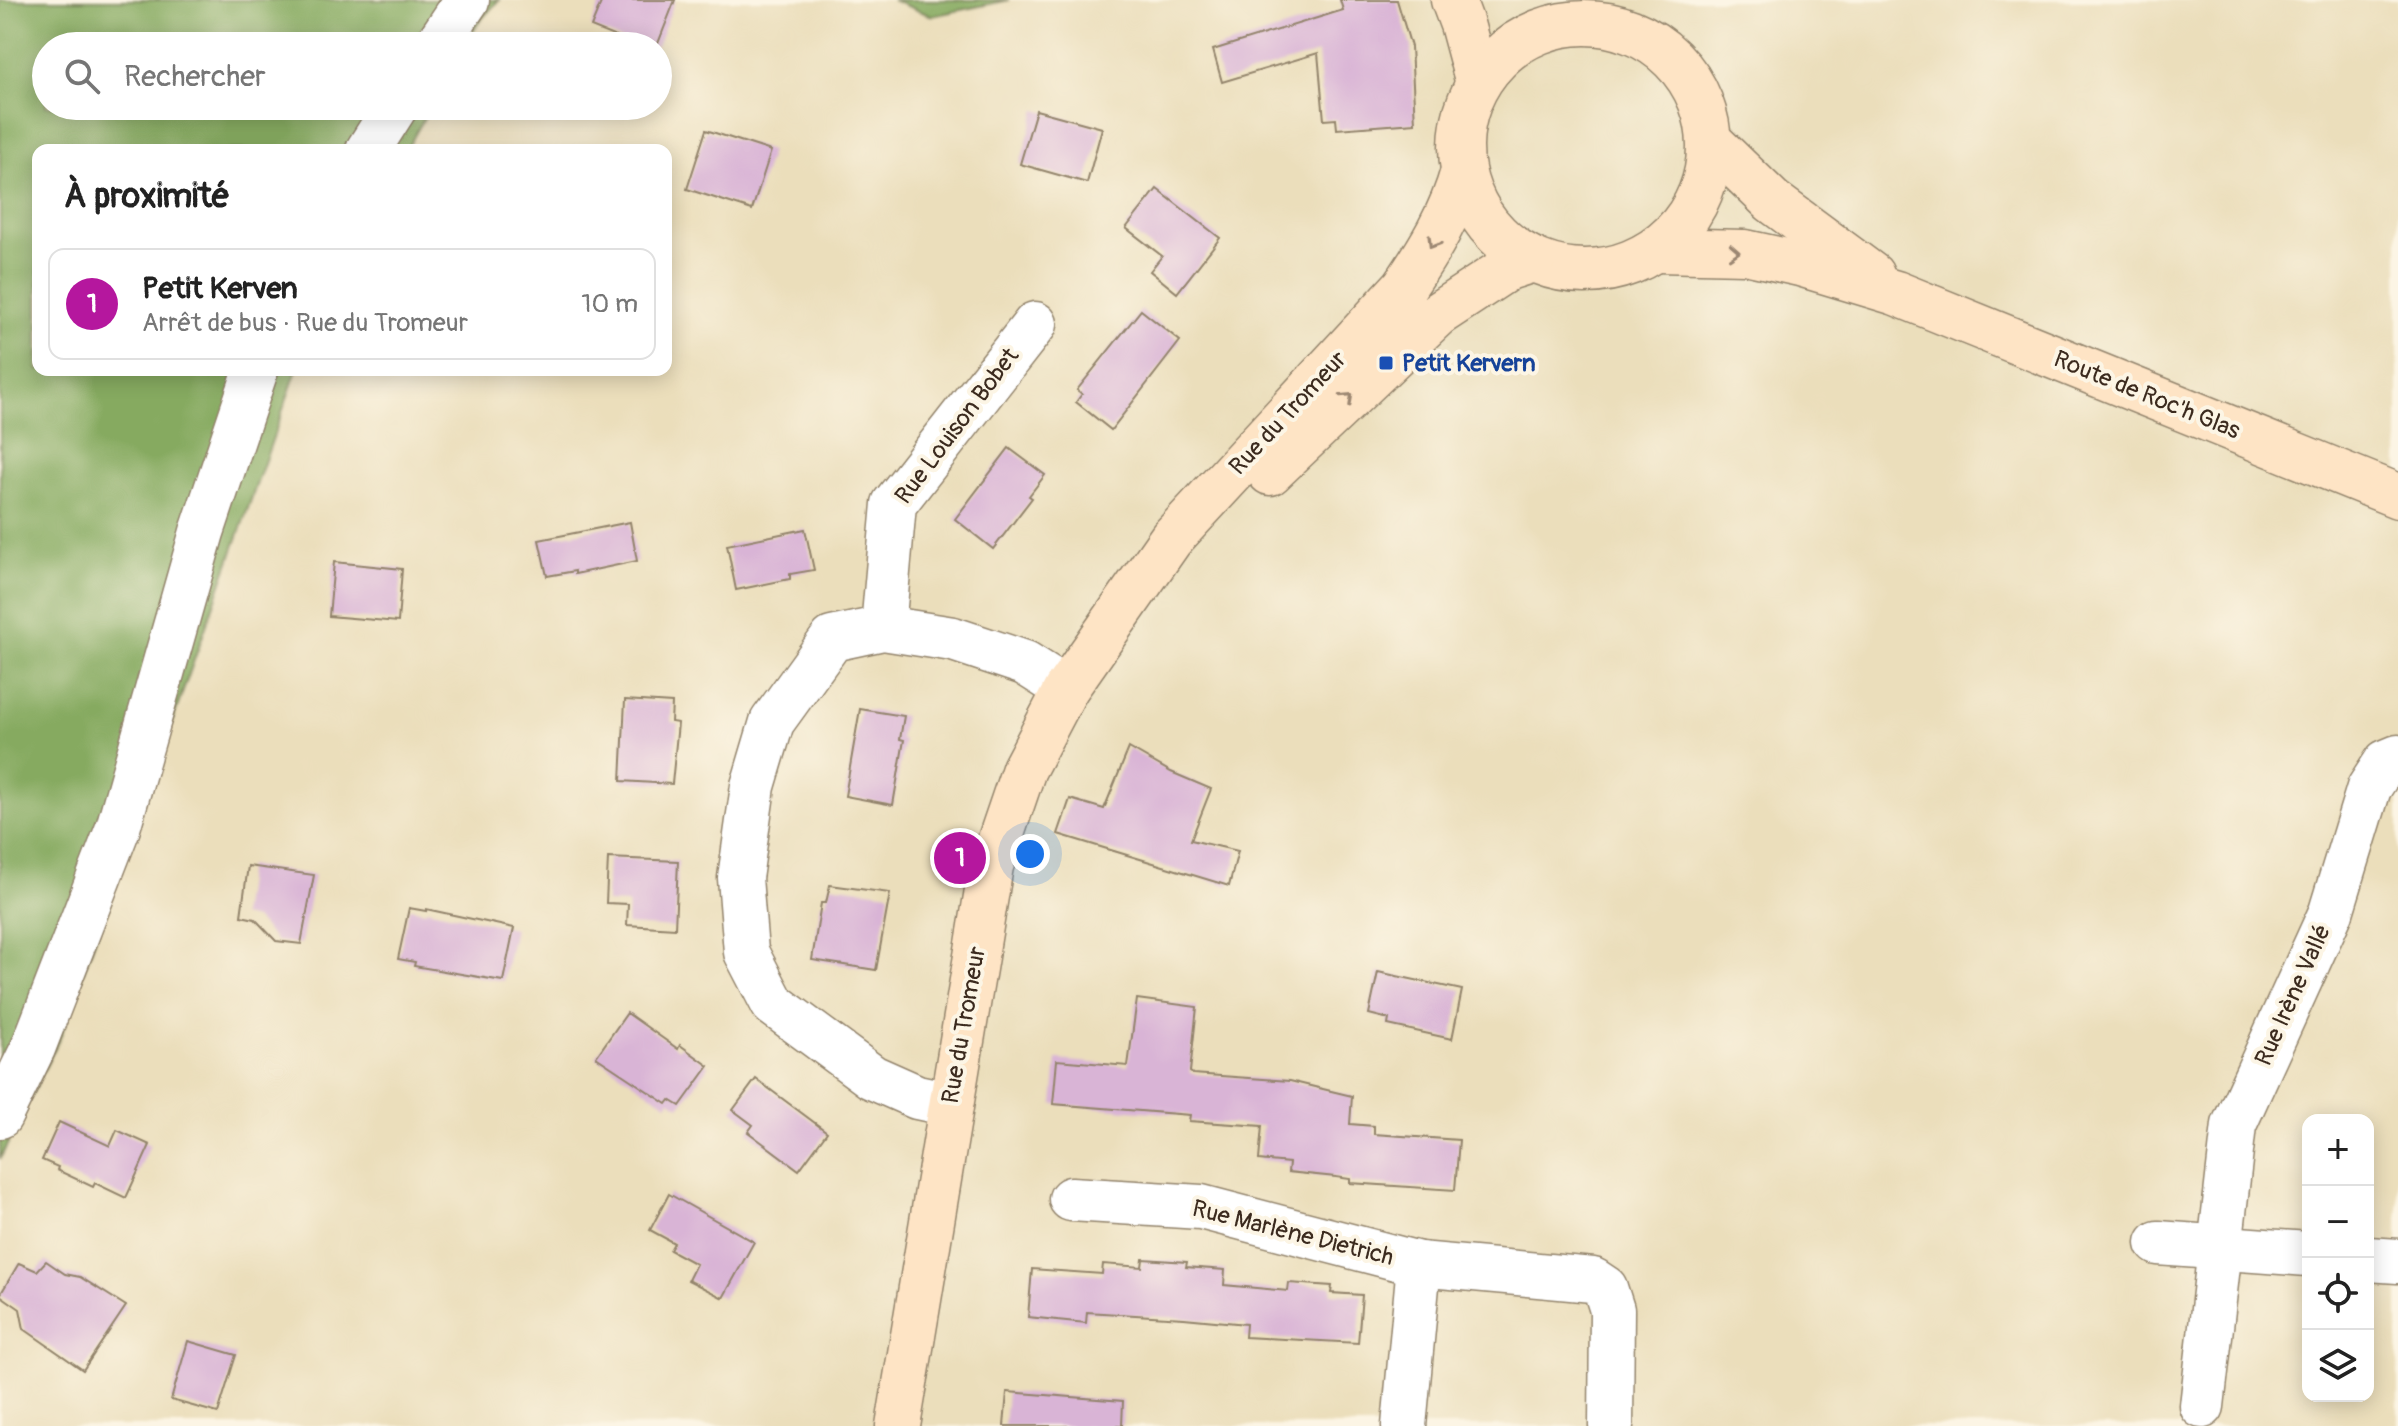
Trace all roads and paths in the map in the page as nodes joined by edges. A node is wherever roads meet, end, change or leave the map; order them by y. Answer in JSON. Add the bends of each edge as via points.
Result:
{"nodes":[{"id":1,"x":467,"y":0,"type":"edge"},
{"id":2,"x":1453,"y":0,"type":"edge"},
{"id":3,"x":1529,"y":0,"type":"edge"},
{"id":4,"x":1574,"y":23,"type":"junction"},
{"id":5,"x":445,"y":32,"type":"edge"},
{"id":6,"x":1478,"y":83,"type":"junction"},
{"id":7,"x":387,"y":120,"type":"edge"},
{"id":8,"x":1710,"y":141,"type":"junction"},
{"id":9,"x":372,"y":144,"type":"edge"},
{"id":10,"x":1463,"y":171,"type":"junction"},
{"id":11,"x":1656,"y":250,"type":"junction"},
{"id":12,"x":1533,"y":260,"type":"junction"},
{"id":13,"x":1896,"y":293,"type":"junction"},
{"id":14,"x":1035,"y":324,"type":"dead end"},
{"id":15,"x":254,"y":376,"type":"edge"},
{"id":16,"x":2398,"y":496,"type":"edge"},
{"id":17,"x":883,"y":628,"type":"junction"},
{"id":18,"x":1095,"y":646,"type":"junction"},
{"id":19,"x":1066,"y":689,"type":"junction"},
{"id":20,"x":2398,"y":757,"type":"edge"},
{"id":21,"x":950,"y":1104,"type":"junction"},
{"id":22,"x":0,"y":1116,"type":"edge"},
{"id":23,"x":1071,"y":1199,"type":"dead end"},
{"id":24,"x":2158,"y":1243,"type":"dead end"},
{"id":25,"x":2220,"y":1247,"type":"junction"},
{"id":26,"x":2302,"y":1254,"type":"edge"},
{"id":27,"x":2374,"y":1259,"type":"edge"},
{"id":28,"x":2398,"y":1261,"type":"edge"},
{"id":29,"x":1419,"y":1264,"type":"junction"},
{"id":30,"x":2202,"y":1406,"type":"dead end"},
{"id":31,"x":898,"y":1426,"type":"edge"},
{"id":32,"x":1404,"y":1426,"type":"edge"},
{"id":33,"x":1611,"y":1426,"type":"edge"}],
"edges":[{"from":1,"to":5,"type":"street"},
{"from":2,"to":6,"type":"main road"},
{"from":3,"to":4,"type":"main road"},
{"from":4,"to":6,"type":"main road","via":[[1519,42]]},
{"from":4,"to":8,"type":"main road","via":[[1639,34],[1667,53],[1689,78],[1704,108]]},
{"from":6,"to":10,"type":"main road","via":[[1463,126]]},
{"from":7,"to":9,"type":"street"},
{"from":8,"to":11,"type":"main road","via":[[1697,202]]},
{"from":8,"to":13,"type":"main road","name":"Route de Roc'h Glas","via":[[1772,201]]},
{"from":10,"to":12,"type":"main road","via":[[1495,233]]},
{"from":10,"to":18,"type":"main road","name":"Rue du Tromeur","one_way":true,"via":[[1436,240],[1404,287],[1171,539]]},
{"from":11,"to":12,"type":"main road","via":[[1617,267],[1574,271]]},
{"from":11,"to":13,"type":"main road","name":"Route de Roc'h Glas","one_way":true,"via":[[1745,252]]},
{"from":18,"to":12,"type":"main road","name":"Rue du Tromeur","one_way":true,"via":[[1438,314],[1508,268]]},
{"from":13,"to":16,"type":"main road","name":"Route de Roc'h Glas"},
{"from":14,"to":17,"type":"street","name":"Rue Louison Bobet","via":[[894,504]]},
{"from":15,"to":22,"type":"street","via":[[202,532],[118,828],[33,1048]]},
{"from":17,"to":19,"type":"street","via":[[953,639],[1025,663]]},
{"from":17,"to":21,"type":"street","via":[[832,639],[772,722],[753,786],[740,878],[746,952],[773,1004],[872,1077],[917,1097]]},
{"from":18,"to":19,"type":"main road","name":"Rue du Tromeur"},
{"from":19,"to":21,"type":"main road","name":"Rue du Tromeur","via":[[1024,769],[991,866]]},
{"from":20,"to":25,"type":"street","name":"Rue Irène Vallé","via":[[2386,762],[2369,788],[2331,912],[2234,1125]]},
{"from":21,"to":31,"type":"main road","name":"Rue du Tromeur"},
{"from":23,"to":29,"type":"street","name":"Rue Marlène Dietrich","via":[[1201,1207]]},
{"from":24,"to":25,"type":"street"},
{"from":25,"to":26,"type":"street"},
{"from":25,"to":30,"type":"street","name":"Rue Irène Vallé"},
{"from":27,"to":28,"type":"street"},
{"from":29,"to":32,"type":"street","name":"Rue Marlène Dietrich"},
{"from":29,"to":33,"type":"street","name":"Rue Marlène Dietrich","via":[[1593,1280],[1605,1288],[1612,1310]]}]}
